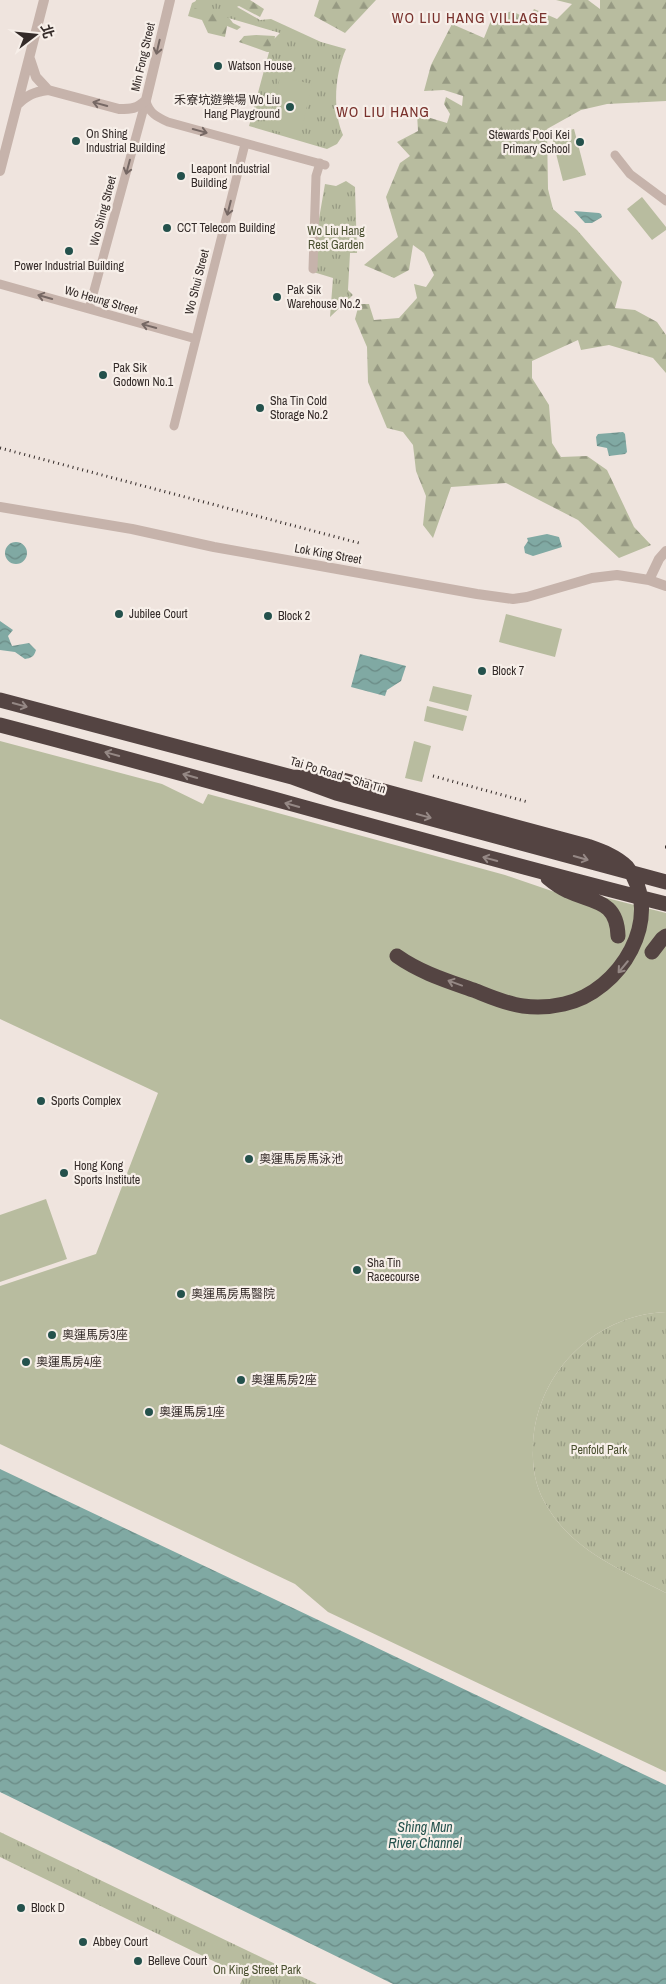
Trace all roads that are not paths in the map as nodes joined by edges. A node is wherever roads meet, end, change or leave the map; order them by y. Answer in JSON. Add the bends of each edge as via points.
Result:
{"nodes":[{"id":1,"x":44,"y":0,"type":"edge"},
{"id":2,"x":170,"y":0,"type":"edge"},
{"id":3,"x":29,"y":57,"type":"junction"},
{"id":4,"x":48,"y":90,"type":"junction"},
{"id":5,"x":146,"y":100,"type":"junction"},
{"id":6,"x":17,"y":105,"type":"junction"},
{"id":7,"x":140,"y":120,"type":"joint"},
{"id":8,"x":245,"y":144,"type":"junction"},
{"id":9,"x":615,"y":155,"type":"dead end"},
{"id":10,"x":0,"y":171,"type":"edge"},
{"id":11,"x":666,"y":201,"type":"edge"},
{"id":12,"x":313,"y":269,"type":"dead end"},
{"id":13,"x":0,"y":284,"type":"edge"},
{"id":14,"x":89,"y":309,"type":"junction"},
{"id":15,"x":196,"y":339,"type":"junction"},
{"id":16,"x":174,"y":426,"type":"dead end"},
{"id":17,"x":0,"y":507,"type":"edge"},
{"id":18,"x":666,"y":551,"type":"edge"},
{"id":19,"x":650,"y":580,"type":"junction"},
{"id":20,"x":666,"y":586,"type":"edge"},
{"id":21,"x":0,"y":700,"type":"edge"},
{"id":22,"x":0,"y":725,"type":"edge"},
{"id":23,"x":292,"y":777,"type":"junction"},
{"id":24,"x":537,"y":872,"type":"junction"},
{"id":25,"x":666,"y":882,"type":"edge"},
{"id":26,"x":666,"y":904,"type":"edge"},
{"id":27,"x":618,"y":936,"type":"dead end"},
{"id":28,"x":666,"y":936,"type":"edge"},
{"id":29,"x":652,"y":952,"type":"dead end"},
{"id":30,"x":397,"y":956,"type":"dead end"}],
"edges":[{"from":1,"to":3,"type":"street"},
{"from":2,"to":5,"type":"street","name":"Min Fong Street","one_way":true},
{"from":3,"to":4,"type":"street","via":[[36,77]]},
{"from":3,"to":6,"type":"street"},
{"from":5,"to":4,"type":"street","one_way":true,"via":[[136,108],[120,109]]},
{"from":4,"to":6,"type":"street","via":[[31,94]]},
{"from":5,"to":7,"type":"street","name":"Min Fong Street"},
{"from":5,"to":8,"type":"street","one_way":true,"via":[[147,108],[161,119]]},
{"from":6,"to":10,"type":"street"},
{"from":7,"to":14,"type":"street","name":"Wo Shing Street","one_way":true},
{"from":8,"to":12,"type":"street","via":[[322,164],[316,176]]},
{"from":8,"to":15,"type":"street","name":"Wo Shui Street","one_way":true},
{"from":9,"to":11,"type":"street","via":[[630,174]]},
{"from":14,"to":13,"type":"street","name":"Wo Heung Street","one_way":true},
{"from":15,"to":14,"type":"street","name":"Wo Heung Street","one_way":true},
{"from":15,"to":16,"type":"street","name":"Wo Shui Street"},
{"from":17,"to":19,"type":"street","name":"Lok King Street","via":[[513,599],[540,595],[604,576]]},
{"from":18,"to":19,"type":"street"},
{"from":19,"to":20,"type":"street","name":"Lok King Street"},
{"from":21,"to":23,"type":"highway","name":"Tai Po Road – Sha Tin","one_way":true},
{"from":24,"to":22,"type":"highway","one_way":true},
{"from":23,"to":25,"type":"highway","name":"Tai Po Road – Sha Tin","one_way":true,"via":[[336,793]]},
{"from":23,"to":30,"type":"highway","one_way":true,"via":[[339,779],[587,846],[621,861],[641,886],[645,900],[645,922],[639,942],[626,963],[589,995],[571,1002],[546,1007],[500,1000],[420,970]]},
{"from":24,"to":26,"type":"highway"},
{"from":24,"to":27,"type":"highway","via":[[567,890],[605,905],[613,913]]},
{"from":28,"to":29,"type":"highway"}]}
